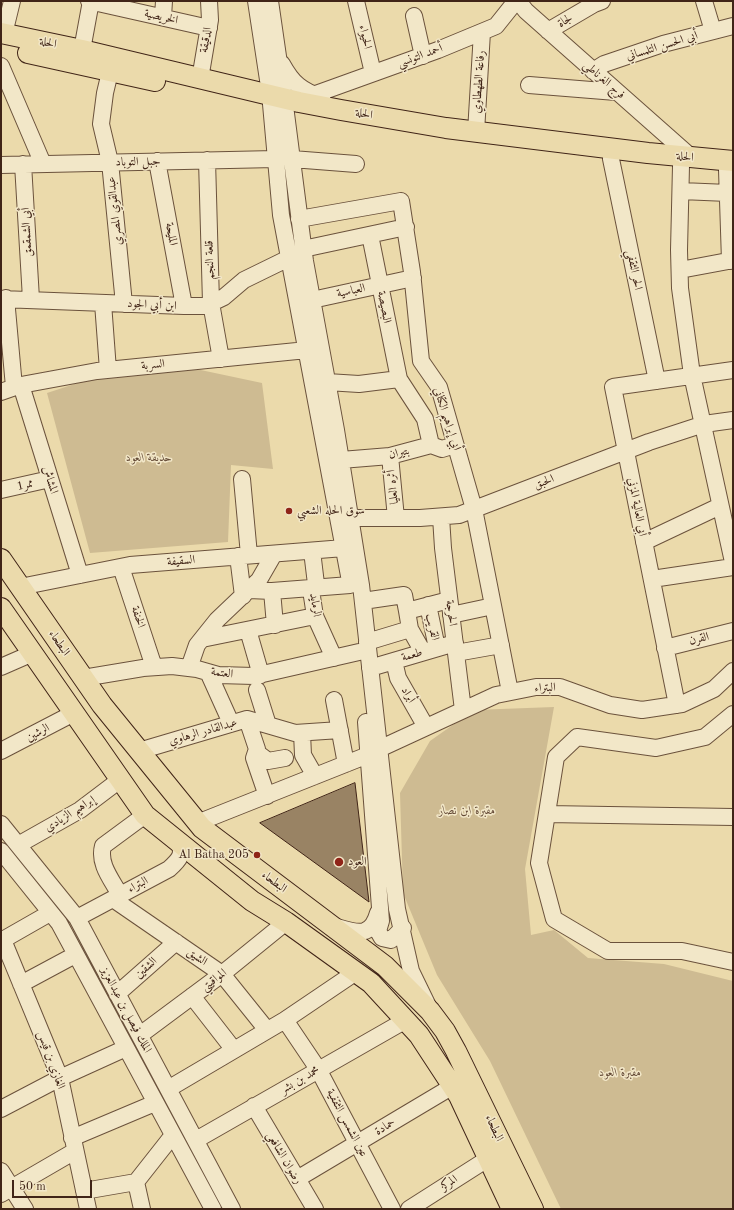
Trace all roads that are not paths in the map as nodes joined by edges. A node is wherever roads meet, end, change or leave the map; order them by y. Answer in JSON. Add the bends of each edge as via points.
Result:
{"nodes":[{"id":1,"x":12,"y":1,"type":"edge"},
{"id":2,"x":90,"y":1,"type":"edge"},
{"id":3,"x":164,"y":1,"type":"edge"},
{"id":4,"x":209,"y":1,"type":"edge"},
{"id":5,"x":256,"y":1,"type":"edge"},
{"id":6,"x":270,"y":1,"type":"edge"},
{"id":7,"x":356,"y":1,"type":"edge"},
{"id":8,"x":517,"y":1,"type":"edge"},
{"id":9,"x":704,"y":1,"type":"edge"},
{"id":10,"x":596,"y":2,"type":"edge"},
{"id":11,"x":123,"y":5,"type":"edge"},
{"id":12,"x":414,"y":16,"type":"dead end"},
{"id":13,"x":163,"y":17,"type":"junction"},
{"id":14,"x":733,"y":26,"type":"edge"},
{"id":15,"x":208,"y":28,"type":"junction"},
{"id":16,"x":548,"y":31,"type":"junction"},
{"id":17,"x":713,"y":31,"type":"junction"},
{"id":18,"x":482,"y":32,"type":"junction"},
{"id":19,"x":2,"y":38,"type":"edge"},
{"id":20,"x":82,"y":50,"type":"junction"},
{"id":21,"x":423,"y":56,"type":"junction"},
{"id":22,"x":279,"y":57,"type":"junction"},
{"id":23,"x":1,"y":66,"type":"edge"},
{"id":24,"x":593,"y":71,"type":"junction"},
{"id":25,"x":110,"y":72,"type":"junction"},
{"id":26,"x":373,"y":73,"type":"junction"},
{"id":27,"x":200,"y":79,"type":"junction"},
{"id":28,"x":529,"y":84,"type":"dead end"},
{"id":29,"x":616,"y":92,"type":"junction"},
{"id":30,"x":313,"y":95,"type":"junction"},
{"id":31,"x":277,"y":101,"type":"junction"},
{"id":32,"x":351,"y":111,"type":"junction"},
{"id":33,"x":476,"y":132,"type":"junction"},
{"id":34,"x":275,"y":159,"type":"junction"},
{"id":35,"x":207,"y":160,"type":"junction"},
{"id":36,"x":292,"y":160,"type":"junction"},
{"id":37,"x":611,"y":160,"type":"junction"},
{"id":38,"x":157,"y":161,"type":"junction"},
{"id":39,"x":110,"y":162,"type":"junction"},
{"id":40,"x":686,"y":162,"type":"junction"},
{"id":41,"x":23,"y":164,"type":"junction"},
{"id":42,"x":43,"y":164,"type":"junction"},
{"id":43,"x":356,"y":164,"type":"dead end"},
{"id":44,"x":1,"y":165,"type":"edge"},
{"id":45,"x":731,"y":167,"type":"edge"},
{"id":46,"x":681,"y":191,"type":"junction"},
{"id":47,"x":728,"y":193,"type":"junction"},
{"id":48,"x":300,"y":219,"type":"junction"},
{"id":49,"x":406,"y":227,"type":"junction"},
{"id":50,"x":370,"y":235,"type":"junction"},
{"id":51,"x":303,"y":249,"type":"junction"},
{"id":52,"x":289,"y":258,"type":"junction"},
{"id":53,"x":731,"y":261,"type":"edge"},
{"id":54,"x":680,"y":270,"type":"junction"},
{"id":55,"x":413,"y":278,"type":"junction"},
{"id":56,"x":380,"y":285,"type":"junction"},
{"id":57,"x":4,"y":298,"type":"edge"},
{"id":58,"x":31,"y":299,"type":"junction"},
{"id":59,"x":312,"y":300,"type":"junction"},
{"id":60,"x":103,"y":303,"type":"junction"},
{"id":61,"x":211,"y":303,"type":"junction"},
{"id":62,"x":124,"y":304,"type":"junction"},
{"id":63,"x":184,"y":306,"type":"junction"},
{"id":64,"x":307,"y":350,"type":"junction"},
{"id":65,"x":221,"y":359,"type":"junction"},
{"id":66,"x":108,"y":370,"type":"junction"},
{"id":67,"x":733,"y":370,"type":"edge"},
{"id":68,"x":692,"y":375,"type":"junction"},
{"id":69,"x":399,"y":379,"type":"junction"},
{"id":70,"x":657,"y":380,"type":"junction"},
{"id":71,"x":327,"y":382,"type":"junction"},
{"id":72,"x":12,"y":388,"type":"edge"},
{"id":73,"x":733,"y":420,"type":"edge"},
{"id":74,"x":704,"y":424,"type":"junction"},
{"id":75,"x":431,"y":445,"type":"junction"},
{"id":76,"x":456,"y":446,"type":"junction"},
{"id":77,"x":626,"y":450,"type":"junction"},
{"id":78,"x":390,"y":456,"type":"junction"},
{"id":79,"x":341,"y":460,"type":"junction"},
{"id":80,"x":50,"y":479,"type":"junction"},
{"id":81,"x":242,"y":479,"type":"dead end"},
{"id":82,"x":1,"y":490,"type":"edge"},
{"id":83,"x":474,"y":509,"type":"junction"},
{"id":84,"x":726,"y":515,"type":"edge"},
{"id":85,"x":441,"y":517,"type":"junction"},
{"id":86,"x":350,"y":518,"type":"junction"},
{"id":87,"x":396,"y":518,"type":"junction"},
{"id":88,"x":644,"y":542,"type":"junction"},
{"id":89,"x":344,"y":548,"type":"junction"},
{"id":90,"x":312,"y":551,"type":"junction"},
{"id":91,"x":274,"y":554,"type":"junction"},
{"id":92,"x":244,"y":556,"type":"junction"},
{"id":93,"x":1,"y":559,"type":"edge"},
{"id":94,"x":733,"y":562,"type":"edge"},
{"id":95,"x":121,"y":567,"type":"junction"},
{"id":96,"x":733,"y":567,"type":"edge"},
{"id":97,"x":80,"y":575,"type":"junction"},
{"id":98,"x":652,"y":579,"type":"junction"},
{"id":99,"x":350,"y":585,"type":"junction"},
{"id":100,"x":20,"y":587,"type":"junction"},
{"id":101,"x":311,"y":590,"type":"junction"},
{"id":102,"x":272,"y":591,"type":"junction"},
{"id":103,"x":246,"y":593,"type":"junction"},
{"id":104,"x":363,"y":601,"type":"junction"},
{"id":105,"x":428,"y":606,"type":"junction"},
{"id":106,"x":493,"y":606,"type":"junction"},
{"id":107,"x":1,"y":608,"type":"edge"},
{"id":108,"x":450,"y":608,"type":"junction"},
{"id":109,"x":407,"y":611,"type":"junction"},
{"id":110,"x":315,"y":616,"type":"junction"},
{"id":111,"x":275,"y":625,"type":"junction"},
{"id":112,"x":248,"y":630,"type":"junction"},
{"id":113,"x":410,"y":630,"type":"junction"},
{"id":114,"x":733,"y":631,"type":"edge"},
{"id":115,"x":202,"y":639,"type":"junction"},
{"id":116,"x":501,"y":645,"type":"junction"},
{"id":117,"x":363,"y":647,"type":"junction"},
{"id":118,"x":455,"y":648,"type":"junction"},
{"id":119,"x":665,"y":648,"type":"junction"},
{"id":120,"x":430,"y":650,"type":"junction"},
{"id":121,"x":32,"y":653,"type":"junction"},
{"id":122,"x":334,"y":658,"type":"junction"},
{"id":123,"x":394,"y":661,"type":"junction"},
{"id":124,"x":1,"y":667,"type":"edge"},
{"id":125,"x":154,"y":667,"type":"junction"},
{"id":126,"x":189,"y":668,"type":"junction"},
{"id":127,"x":370,"y":668,"type":"junction"},
{"id":128,"x":733,"y":671,"type":"edge"},
{"id":129,"x":208,"y":672,"type":"junction"},
{"id":130,"x":83,"y":678,"type":"junction"},
{"id":131,"x":259,"y":682,"type":"junction"},
{"id":132,"x":510,"y":692,"type":"junction"},
{"id":133,"x":334,"y":700,"type":"dead end"},
{"id":134,"x":677,"y":705,"type":"junction"},
{"id":135,"x":463,"y":710,"type":"junction"},
{"id":136,"x":74,"y":714,"type":"junction"},
{"id":137,"x":733,"y":714,"type":"edge"},
{"id":138,"x":247,"y":719,"type":"junction"},
{"id":139,"x":231,"y":723,"type":"junction"},
{"id":140,"x":268,"y":725,"type":"junction"},
{"id":141,"x":426,"y":727,"type":"junction"},
{"id":142,"x":340,"y":730,"type":"junction"},
{"id":143,"x":302,"y":733,"type":"junction"},
{"id":144,"x":139,"y":750,"type":"junction"},
{"id":145,"x":1,"y":752,"type":"edge"},
{"id":146,"x":256,"y":752,"type":"junction"},
{"id":147,"x":373,"y":752,"type":"junction"},
{"id":148,"x":286,"y":758,"type":"dead end"},
{"id":149,"x":346,"y":764,"type":"junction"},
{"id":150,"x":315,"y":776,"type":"junction"},
{"id":151,"x":120,"y":779,"type":"junction"},
{"id":152,"x":267,"y":796,"type":"junction"},
{"id":153,"x":547,"y":814,"type":"junction"},
{"id":154,"x":145,"y":815,"type":"junction"},
{"id":155,"x":733,"y":817,"type":"edge"},
{"id":156,"x":198,"y":823,"type":"junction"},
{"id":157,"x":1,"y":824,"type":"edge"},
{"id":158,"x":178,"y":841,"type":"junction"},
{"id":159,"x":18,"y":845,"type":"junction"},
{"id":160,"x":1,"y":851,"type":"edge"},
{"id":161,"x":116,"y":897,"type":"junction"},
{"id":162,"x":380,"y":905,"type":"junction"},
{"id":163,"x":50,"y":913,"type":"junction"},
{"id":164,"x":77,"y":918,"type":"junction"},
{"id":165,"x":286,"y":922,"type":"junction"},
{"id":166,"x":332,"y":926,"type":"junction"},
{"id":167,"x":403,"y":928,"type":"junction"},
{"id":168,"x":2,"y":940,"type":"edge"},
{"id":169,"x":176,"y":942,"type":"junction"},
{"id":170,"x":75,"y":955,"type":"junction"},
{"id":171,"x":733,"y":962,"type":"edge"},
{"id":172,"x":356,"y":972,"type":"junction"},
{"id":173,"x":222,"y":974,"type":"junction"},
{"id":174,"x":21,"y":984,"type":"junction"},
{"id":175,"x":117,"y":994,"type":"junction"},
{"id":176,"x":192,"y":996,"type":"junction"},
{"id":177,"x":430,"y":1011,"type":"junction"},
{"id":178,"x":285,"y":1020,"type":"junction"},
{"id":179,"x":406,"y":1020,"type":"junction"},
{"id":180,"x":267,"y":1030,"type":"junction"},
{"id":181,"x":140,"y":1035,"type":"junction"},
{"id":182,"x":126,"y":1048,"type":"junction"},
{"id":183,"x":234,"y":1050,"type":"junction"},
{"id":184,"x":318,"y":1069,"type":"junction"},
{"id":185,"x":60,"y":1078,"type":"junction"},
{"id":186,"x":453,"y":1086,"type":"junction"},
{"id":187,"x":168,"y":1089,"type":"junction"},
{"id":188,"x":155,"y":1103,"type":"junction"},
{"id":189,"x":254,"y":1106,"type":"junction"},
{"id":190,"x":1,"y":1109,"type":"edge"},
{"id":191,"x":173,"y":1135,"type":"junction"},
{"id":192,"x":196,"y":1140,"type":"junction"},
{"id":193,"x":74,"y":1144,"type":"junction"},
{"id":194,"x":358,"y":1144,"type":"junction"},
{"id":195,"x":489,"y":1158,"type":"junction"},
{"id":196,"x":1,"y":1171,"type":"edge"},
{"id":197,"x":297,"y":1179,"type":"junction"},
{"id":198,"x":136,"y":1182,"type":"junction"},
{"id":199,"x":6,"y":1191,"type":"edge"},
{"id":200,"x":84,"y":1191,"type":"junction"},
{"id":201,"x":430,"y":1203,"type":"edge"},
{"id":202,"x":25,"y":1209,"type":"edge"},
{"id":203,"x":88,"y":1209,"type":"edge"},
{"id":204,"x":142,"y":1209,"type":"edge"},
{"id":205,"x":213,"y":1209,"type":"edge"},
{"id":206,"x":232,"y":1209,"type":"edge"},
{"id":207,"x":315,"y":1209,"type":"edge"},
{"id":208,"x":392,"y":1209,"type":"edge"},
{"id":209,"x":409,"y":1209,"type":"edge"},
{"id":210,"x":512,"y":1209,"type":"edge"},
{"id":211,"x":533,"y":1209,"type":"edge"}],
"edges":[{"from":1,"to":19,"type":"street"},
{"from":2,"to":11,"type":"street","name":"الخريصية"},
{"from":2,"to":20,"type":"street"},
{"from":3,"to":13,"type":"street"},
{"from":4,"to":15,"type":"street","name":"الدقيقة"},
{"from":5,"to":31,"type":"street"},
{"from":6,"to":22,"type":"street"},
{"from":7,"to":26,"type":"street","name":"الحيواء"},
{"from":8,"to":16,"type":"street","name":"فرج الغرناطي"},
{"from":8,"to":18,"type":"street","name":"أحمد التونسي","via":[[496,26]]},
{"from":9,"to":17,"type":"street"},
{"from":10,"to":16,"type":"street","name":"لجاة"},
{"from":11,"to":13,"type":"street","name":"الخريصية"},
{"from":12,"to":21,"type":"street"},
{"from":13,"to":15,"type":"street","name":"الخريصية"},
{"from":14,"to":17,"type":"street","name":"أبي الحسن التلمساني"},
{"from":15,"to":27,"type":"street","name":"الدقيقة"},
{"from":16,"to":24,"type":"street","name":"فرج الغرناطي"},
{"from":17,"to":24,"type":"street","name":"أبي الحسن التلمساني","via":[[663,44],[604,64]]},
{"from":18,"to":21,"type":"street","name":"أحمد التونسي"},
{"from":18,"to":33,"type":"street","name":"رفاعة الطهطاوي"},
{"from":19,"to":20,"type":"main road","name":"الحلة"},
{"from":19,"to":25,"type":"main road","name":"الحلة"},
{"from":20,"to":27,"type":"main road","name":"الحلة"},
{"from":21,"to":26,"type":"street","name":"أحمد التونسي"},
{"from":22,"to":30,"type":"street","via":[[292,80]]},
{"from":22,"to":31,"type":"street"},
{"from":23,"to":42,"type":"street"},
{"from":24,"to":29,"type":"street","name":"فرج الغرناطي"},
{"from":25,"to":31,"type":"main road","name":"الحلة"},
{"from":25,"to":39,"type":"street","name":"عبدالقوي المصري","via":[[101,124]]},
{"from":26,"to":30,"type":"street","name":"أحمد التونسي"},
{"from":27,"to":31,"type":"main road","name":"الحلة"},
{"from":28,"to":29,"type":"street"},
{"from":29,"to":40,"type":"street","name":"فرج الغرناطي"},
{"from":30,"to":32,"type":"street"},
{"from":31,"to":32,"type":"main road","name":"الحلة"},
{"from":31,"to":34,"type":"street"},
{"from":31,"to":36,"type":"street"},
{"from":31,"to":37,"type":"main road","name":"الحلة","via":[[447,137]]},
{"from":32,"to":33,"type":"main road","name":"الحلة"},
{"from":33,"to":40,"type":"main road","name":"الحلة"},
{"from":34,"to":35,"type":"street","name":"جبل التوباد"},
{"from":34,"to":52,"type":"street"},
{"from":35,"to":38,"type":"street","name":"جبل التوباد"},
{"from":35,"to":61,"type":"street","name":"قلعة النجم"},
{"from":36,"to":43,"type":"street"},
{"from":36,"to":48,"type":"street"},
{"from":37,"to":40,"type":"main road","name":"الحلة"},
{"from":37,"to":70,"type":"street","name":"الحر الثقفي"},
{"from":38,"to":39,"type":"street","name":"جبل التوباد"},
{"from":38,"to":63,"type":"street","name":"المليحة"},
{"from":39,"to":42,"type":"street","name":"جبل التوباد"},
{"from":39,"to":62,"type":"street","name":"عبدالقوي المصري"},
{"from":40,"to":45,"type":"main road","name":"الحلة"},
{"from":40,"to":46,"type":"street"},
{"from":41,"to":42,"type":"street","name":"جبل التوباد"},
{"from":41,"to":44,"type":"street","name":"جبل التوباد"},
{"from":41,"to":58,"type":"street","name":"أبي الشمقمق"},
{"from":45,"to":47,"type":"street"},
{"from":46,"to":47,"type":"street"},
{"from":46,"to":54,"type":"street"},
{"from":47,"to":53,"type":"street"},
{"from":48,"to":49,"type":"street","name":"أبي إبراهيم الكتاني","via":[[402,201]]},
{"from":48,"to":51,"type":"street"},
{"from":49,"to":50,"type":"street"},
{"from":49,"to":55,"type":"street","name":"أبي إبراهيم الكتاني"},
{"from":50,"to":51,"type":"street"},
{"from":50,"to":56,"type":"street","name":"البصيصة"},
{"from":51,"to":59,"type":"street"},
{"from":52,"to":61,"type":"street","name":"ابن أبي الجود","via":[[244,280],[224,297]]},
{"from":52,"to":64,"type":"street"},
{"from":53,"to":54,"type":"street"},
{"from":54,"to":68,"type":"street","via":[[680,288]]},
{"from":55,"to":56,"type":"street","name":"العباسية"},
{"from":55,"to":76,"type":"street","name":"أبي إبراهيم الكتاني","via":[[422,361],[439,387]]},
{"from":56,"to":59,"type":"street","name":"العباسية"},
{"from":56,"to":69,"type":"street","name":"البصيصة"},
{"from":57,"to":58,"type":"street","name":"ابن أبي الجود"},
{"from":57,"to":72,"type":"street","name":"المشاش"},
{"from":58,"to":60,"type":"street","name":"ابن أبي الجود"},
{"from":59,"to":71,"type":"street"},
{"from":60,"to":62,"type":"street","name":"ابن أبي الجود"},
{"from":60,"to":66,"type":"street"},
{"from":61,"to":63,"type":"street","name":"ابن أبي الجود","via":[[205,306]]},
{"from":61,"to":65,"type":"street","name":"قلعة النجم"},
{"from":62,"to":63,"type":"street","name":"ابن أبي الجود"},
{"from":64,"to":65,"type":"street","name":"السربة"},
{"from":64,"to":89,"type":"street"},
{"from":65,"to":66,"type":"street","name":"السربة"},
{"from":66,"to":72,"type":"street","name":"السربة"},
{"from":67,"to":68,"type":"street","name":"أبي العالية المزني"},
{"from":68,"to":70,"type":"street","name":"أبي العالية المزني"},
{"from":68,"to":74,"type":"street"},
{"from":69,"to":71,"type":"street","via":[[358,384]]},
{"from":69,"to":75,"type":"street","name":"البصيصة","via":[[425,419]]},
{"from":70,"to":77,"type":"street","name":"أبي العالية المزني","via":[[613,387]]},
{"from":71,"to":79,"type":"street"},
{"from":72,"to":80,"type":"street","name":"المشاش"},
{"from":73,"to":74,"type":"street","name":"الحبق"},
{"from":74,"to":77,"type":"street","name":"الحبق"},
{"from":74,"to":84,"type":"street"},
{"from":75,"to":76,"type":"street","name":"بتيران","via":[[442,449]]},
{"from":75,"to":78,"type":"street","name":"بتيران"},
{"from":76,"to":83,"type":"street","name":"أبي إبراهيم الكتاني"},
{"from":77,"to":83,"type":"street","name":"الحبق"},
{"from":77,"to":88,"type":"street","name":"أبي العالية المزني"},
{"from":78,"to":79,"type":"street","name":"بتيران"},
{"from":78,"to":87,"type":"street","name":"أثره العليا"},
{"from":79,"to":86,"type":"street"},
{"from":80,"to":82,"type":"street","name":"ممر1"},
{"from":80,"to":97,"type":"street","name":"المشاش"},
{"from":81,"to":92,"type":"street"},
{"from":83,"to":85,"type":"street","name":"الحبق","via":[[459,515]]},
{"from":83,"to":106,"type":"street","name":"أبي إبراهيم الكتاني"},
{"from":84,"to":88,"type":"street"},
{"from":84,"to":94,"type":"street"},
{"from":85,"to":87,"type":"street","name":"الحبق"},
{"from":85,"to":108,"type":"street","name":"الحرجة"},
{"from":86,"to":87,"type":"street","name":"الحبق"},
{"from":86,"to":104,"type":"street"},
{"from":88,"to":98,"type":"street","name":"أبي العالية المزني"},
{"from":89,"to":90,"type":"street","name":"السقيفة"},
{"from":89,"to":99,"type":"street"},
{"from":90,"to":91,"type":"street","name":"السقيفة"},
{"from":90,"to":101,"type":"street","name":"الرمايد","via":[[316,584]]},
{"from":91,"to":92,"type":"street","name":"السقيفة"},
{"from":91,"to":103,"type":"street","via":[[259,580]]},
{"from":92,"to":95,"type":"street","name":"السقيفة"},
{"from":92,"to":103,"type":"street"},
{"from":93,"to":100,"type":"main road","name":"البطحاء"},
{"from":95,"to":97,"type":"street","name":"السقيفة"},
{"from":95,"to":125,"type":"street","name":"الخنفة"},
{"from":96,"to":98,"type":"street"},
{"from":97,"to":100,"type":"street","name":"السقيفة"},
{"from":98,"to":119,"type":"street","name":"أبي العالية المزني"},
{"from":99,"to":101,"type":"street"},
{"from":99,"to":117,"type":"street"},
{"from":100,"to":130,"type":"main road","name":"البطحاء"},
{"from":101,"to":102,"type":"street"},
{"from":101,"to":110,"type":"street","name":"الرمايد"},
{"from":102,"to":103,"type":"street"},
{"from":102,"to":111,"type":"street"},
{"from":103,"to":115,"type":"street","via":[[217,620]]},
{"from":104,"to":109,"type":"street","via":[[404,595]]},
{"from":104,"to":117,"type":"street"},
{"from":105,"to":108,"type":"street"},
{"from":105,"to":109,"type":"street"},
{"from":105,"to":120,"type":"street","name":"القريب"},
{"from":106,"to":108,"type":"street"},
{"from":106,"to":116,"type":"street","name":"أبي إبراهيم الكتاني"},
{"from":107,"to":121,"type":"main road","name":"البطحاء"},
{"from":108,"to":118,"type":"street","name":"الحرجة"},
{"from":109,"to":113,"type":"street"},
{"from":110,"to":111,"type":"street"},
{"from":110,"to":122,"type":"street","name":"الرمايد"},
{"from":111,"to":112,"type":"street"},
{"from":112,"to":115,"type":"street"},
{"from":112,"to":131,"type":"street"},
{"from":113,"to":117,"type":"street","name":"العتمة"},
{"from":113,"to":120,"type":"street"},
{"from":114,"to":119,"type":"street","name":"القرن"},
{"from":115,"to":126,"type":"street","via":[[196,645]]},
{"from":116,"to":118,"type":"street","name":"طعمة"},
{"from":116,"to":132,"type":"street","name":"أبي إبراهيم الكتاني"},
{"from":117,"to":122,"type":"street","name":"العتمة"},
{"from":117,"to":127,"type":"street"},
{"from":117,"to":147,"type":"street"},
{"from":118,"to":120,"type":"street","name":"طعمة"},
{"from":118,"to":135,"type":"street","name":"الحرجة"},
{"from":119,"to":134,"type":"street","name":"أبي العالية المزني"},
{"from":120,"to":123,"type":"street","name":"طعمة"},
{"from":121,"to":124,"type":"street"},
{"from":121,"to":136,"type":"main road","name":"البطحاء"},
{"from":122,"to":131,"type":"street","name":"العتمة"},
{"from":123,"to":127,"type":"street","name":"طعمة"},
{"from":123,"to":141,"type":"street","name":"أبراد","via":[[398,678]]},
{"from":125,"to":126,"type":"street","name":"العتمة"},
{"from":125,"to":130,"type":"street","name":"العتمة"},
{"from":126,"to":129,"type":"street","name":"العتمة"},
{"from":127,"to":147,"type":"street"},
{"from":128,"to":134,"type":"street","name":"البتراء","via":[[714,689]]},
{"from":129,"to":131,"type":"street","name":"العتمة","via":[[218,675],[254,676]]},
{"from":129,"to":139,"type":"street"},
{"from":130,"to":144,"type":"main road","name":"البطحاء"},
{"from":131,"to":140,"type":"street"},
{"from":132,"to":134,"type":"street","name":"البتراء","via":[[536,687],[560,687],[610,705],[642,710]]},
{"from":132,"to":135,"type":"street","name":"البتراء","via":[[496,695]]},
{"from":133,"to":142,"type":"street"},
{"from":135,"to":141,"type":"street","name":"البتراء"},
{"from":136,"to":145,"type":"street","name":"الرشين"},
{"from":136,"to":151,"type":"main road","name":"البطحاء"},
{"from":137,"to":153,"type":"street","via":[[705,737],[656,748],[577,737],[556,757]]},
{"from":138,"to":139,"type":"street","name":"عبدالقادر الرهاوي"},
{"from":138,"to":140,"type":"street","name":"عبدالقادر الرهاوي"},
{"from":138,"to":146,"type":"street","via":[[257,748]]},
{"from":139,"to":144,"type":"street","name":"عبدالقادر الرهاوي"},
{"from":140,"to":143,"type":"street","name":"عبدالقادر الرهاوي"},
{"from":141,"to":147,"type":"street","name":"البتراء"},
{"from":142,"to":143,"type":"street","name":"عبدالقادر الرهاوي"},
{"from":142,"to":149,"type":"street"},
{"from":143,"to":150,"type":"street","via":[[303,755]]},
{"from":144,"to":156,"type":"main road","name":"البطحاء"},
{"from":146,"to":148,"type":"street","via":[[268,761]]},
{"from":146,"to":152,"type":"street","via":[[254,758]]},
{"from":147,"to":149,"type":"street","name":"البتراء"},
{"from":147,"to":162,"type":"street"},
{"from":147,"to":167,"type":"street","via":[[397,909]]},
{"from":149,"to":150,"type":"street","name":"البتراء"},
{"from":150,"to":152,"type":"street","name":"البتراء"},
{"from":151,"to":154,"type":"main road","name":"البطحاء"},
{"from":151,"to":159,"type":"street","name":"إبراهيم الزيادي","via":[[80,810]]},
{"from":152,"to":156,"type":"street","name":"البتراء"},
{"from":153,"to":155,"type":"street"},
{"from":153,"to":171,"type":"street","via":[[539,863],[554,919],[608,951],[682,950]]},
{"from":154,"to":158,"type":"main road","name":"البطحاء"},
{"from":154,"to":161,"type":"street","via":[[103,846],[103,863]]},
{"from":156,"to":166,"type":"main road","name":"البطحاء"},
{"from":157,"to":159,"type":"street","name":"الملك فيصل بن عبدالعزيز"},
{"from":158,"to":161,"type":"street","name":"البتراء","via":[[182,848],[179,861],[170,869]]},
{"from":158,"to":165,"type":"main road","name":"البطحاء","via":[[252,900]]},
{"from":159,"to":164,"type":"street","name":"الملك فيصل بن عبدالعزيز"},
{"from":160,"to":163,"type":"street","name":"الملك فيصل بن عبدالعزيز"},
{"from":161,"to":164,"type":"street","name":"البتراء"},
{"from":161,"to":169,"type":"street","name":"الشيق"},
{"from":162,"to":166,"type":"street","via":[[369,930],[357,932]]},
{"from":162,"to":167,"type":"street","via":[[381,921],[378,931],[382,938],[391,940]]},
{"from":163,"to":168,"type":"street"},
{"from":163,"to":170,"type":"street","name":"الملك فيصل بن عبدالعزيز"},
{"from":164,"to":175,"type":"street","name":"الملك فيصل بن عبدالعزيز"},
{"from":165,"to":172,"type":"main road","name":"البطحاء"},
{"from":165,"to":173,"type":"street","name":"المواقيتي"},
{"from":166,"to":177,"type":"main road","name":"البطحاء","via":[[385,966]]},
{"from":167,"to":177,"type":"street","via":[[411,971]]},
{"from":168,"to":174,"type":"street","name":"الغازي بن قيس"},
{"from":169,"to":173,"type":"street","name":"الشيق"},
{"from":169,"to":175,"type":"street","name":"الشقين"},
{"from":170,"to":174,"type":"street"},
{"from":170,"to":182,"type":"street","name":"الملك فيصل بن عبدالعزيز"},
{"from":172,"to":178,"type":"street"},
{"from":172,"to":179,"type":"main road","name":"البطحاء"},
{"from":173,"to":176,"type":"street","name":"المواقيتي"},
{"from":173,"to":180,"type":"street","name":"الشيق"},
{"from":174,"to":185,"type":"street","name":"الغازي بن قيس"},
{"from":175,"to":181,"type":"street","name":"الملك فيصل بن عبدالعزيز"},
{"from":176,"to":181,"type":"street","name":"المواقيتي"},
{"from":176,"to":183,"type":"street"},
{"from":177,"to":211,"type":"main road","name":"البطحاء","via":[[456,1051]]},
{"from":178,"to":180,"type":"street"},
{"from":178,"to":184,"type":"street","name":"عين الشمس الثقفية"},
{"from":179,"to":184,"type":"street","name":"محمد بن بشر"},
{"from":179,"to":186,"type":"main road","name":"البطحاء"},
{"from":180,"to":183,"type":"street"},
{"from":181,"to":187,"type":"street","name":"الملك فيصل بن عبدالعزيز"},
{"from":182,"to":185,"type":"street"},
{"from":182,"to":188,"type":"street","name":"الملك فيصل بن عبدالعزيز"},
{"from":183,"to":187,"type":"street"},
{"from":184,"to":189,"type":"street","name":"محمد بن بشر"},
{"from":184,"to":194,"type":"street","name":"عين الشمس الثقفية"},
{"from":185,"to":190,"type":"street"},
{"from":185,"to":193,"type":"street","name":"الغازي بن قيس"},
{"from":186,"to":194,"type":"street","name":"حمادة"},
{"from":186,"to":195,"type":"main road","name":"البطحاء"},
{"from":187,"to":192,"type":"street","name":"الملك فيصل بن عبدالعزيز"},
{"from":188,"to":191,"type":"street","name":"الملك فيصل بن عبدالعزيز"},
{"from":188,"to":193,"type":"street"},
{"from":189,"to":192,"type":"street","name":"محمد بن بشر"},
{"from":189,"to":197,"type":"street","name":"رضوان الشافعي"},
{"from":191,"to":198,"type":"street"},
{"from":191,"to":205,"type":"street","name":"الملك فيصل بن عبدالعزيز"},
{"from":192,"to":206,"type":"street","name":"الملك فيصل بن عبدالعزيز"},
{"from":193,"to":199,"type":"street"},
{"from":193,"to":200,"type":"street","name":"الغازي بن قيس"},
{"from":194,"to":197,"type":"street","name":"حمادة"},
{"from":194,"to":208,"type":"street","name":"عين الشمس الثقفية"},
{"from":195,"to":201,"type":"street","name":"المركز"},
{"from":195,"to":210,"type":"main road","name":"البطحاء"},
{"from":196,"to":199,"type":"street"},
{"from":197,"to":207,"type":"street","name":"رضوان الشافعي"},
{"from":198,"to":200,"type":"street"},
{"from":198,"to":204,"type":"street"},
{"from":199,"to":202,"type":"street"},
{"from":200,"to":203,"type":"street","name":"الغازي بن قيس"},
{"from":201,"to":209,"type":"street","name":"المركز"}]}
